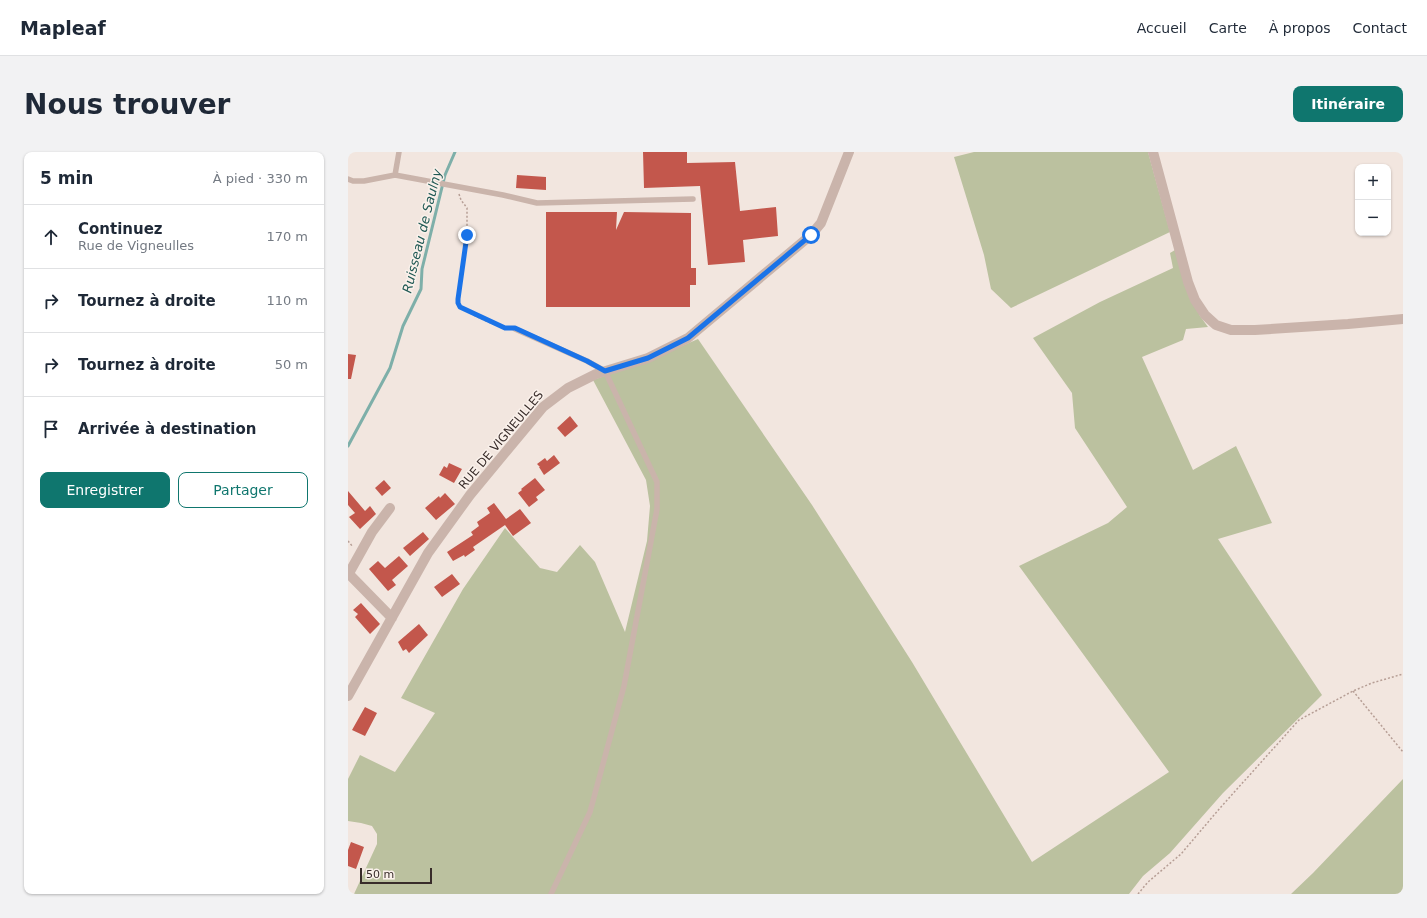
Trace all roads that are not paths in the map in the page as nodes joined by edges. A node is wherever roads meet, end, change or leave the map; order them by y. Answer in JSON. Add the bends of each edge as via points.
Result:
{"nodes":[{"id":1,"x":399,"y":152,"type":"edge"},
{"id":2,"x":849,"y":152,"type":"edge"},
{"id":3,"x":1153,"y":152,"type":"edge"},
{"id":4,"x":395,"y":176,"type":"junction"},
{"id":5,"x":348,"y":179,"type":"edge"},
{"id":6,"x":693,"y":199,"type":"dead end"},
{"id":7,"x":1403,"y":319,"type":"edge"},
{"id":8,"x":515,"y":328,"type":"road end"},
{"id":9,"x":605,"y":371,"type":"junction"},
{"id":10,"x":390,"y":508,"type":"dead end"},
{"id":11,"x":349,"y":575,"type":"edge"},
{"id":12,"x":392,"y":618,"type":"junction"},
{"id":13,"x":348,"y":696,"type":"edge"},
{"id":14,"x":551,"y":894,"type":"edge"}],
"edges":[{"from":1,"to":4,"type":"lane"},
{"from":2,"to":9,"type":"street","name":"RUE DE VIGNEULLES","via":[[820,223],[811,235],[688,338],[648,358]]},
{"from":3,"to":7,"type":"street","via":[[1188,282],[1195,300],[1216,325],[1231,330],[1255,330]]},
{"from":4,"to":5,"type":"lane","via":[[364,181]]},
{"from":4,"to":6,"type":"lane","via":[[503,194],[537,204]]},
{"from":8,"to":9,"type":"lane"},
{"from":9,"to":12,"type":"street","name":"RUE DE VIGNEULLES","via":[[568,388],[536,416],[470,495],[428,553]]},
{"from":9,"to":14,"type":"lane","via":[[657,482],[657,509],[624,686],[590,812]]},
{"from":10,"to":11,"type":"street","via":[[372,532]]},
{"from":11,"to":12,"type":"street"},
{"from":12,"to":13,"type":"street","name":"RUE DE VIGNEULLES"}]}
